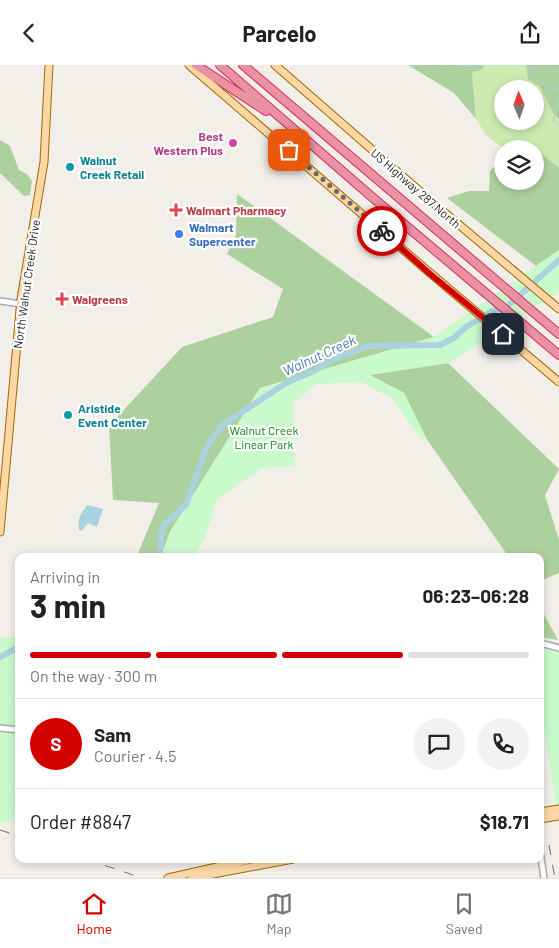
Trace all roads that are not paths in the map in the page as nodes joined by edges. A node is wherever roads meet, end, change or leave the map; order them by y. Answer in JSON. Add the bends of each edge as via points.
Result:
{"nodes":[{"id":1,"x":49,"y":65,"type":"edge"},
{"id":2,"x":190,"y":65,"type":"edge"},
{"id":3,"x":196,"y":65,"type":"edge"},
{"id":4,"x":220,"y":65,"type":"edge"},
{"id":5,"x":243,"y":65,"type":"edge"},
{"id":6,"x":250,"y":65,"type":"edge"},
{"id":7,"x":275,"y":65,"type":"edge"},
{"id":8,"x":288,"y":103,"type":"junction"},
{"id":9,"x":281,"y":118,"type":"junction"},
{"id":10,"x":0,"y":301,"type":"edge"},
{"id":11,"x":21,"y":305,"type":"junction"},
{"id":12,"x":559,"y":309,"type":"edge"},
{"id":13,"x":559,"y":334,"type":"edge"},
{"id":14,"x":559,"y":355,"type":"edge"},
{"id":15,"x":559,"y":382,"type":"edge"},
{"id":16,"x":0,"y":532,"type":"edge"},
{"id":17,"x":544,"y":644,"type":"edge"},
{"id":18,"x":559,"y":648,"type":"edge"},
{"id":19,"x":0,"y":728,"type":"edge"},
{"id":20,"x":15,"y":729,"type":"edge"},
{"id":21,"x":559,"y":809,"type":"edge"},
{"id":22,"x":544,"y":811,"type":"edge"},
{"id":23,"x":559,"y":816,"type":"edge"},
{"id":24,"x":544,"y":818,"type":"edge"},
{"id":25,"x":242,"y":863,"type":"edge"},
{"id":26,"x":542,"y":863,"type":"edge"},
{"id":27,"x":210,"y":871,"type":"junction"},
{"id":28,"x":187,"y":875,"type":"edge"},
{"id":29,"x":168,"y":878,"type":"edge"},
{"id":30,"x":192,"y":878,"type":"edge"},
{"id":31,"x":544,"y":878,"type":"edge"}],
"edges":[{"from":1,"to":11,"type":"main road","name":"North Walnut Creek Drive","via":[[44,162]]},
{"from":2,"to":15,"type":"main road"},
{"from":3,"to":9,"type":"highway","via":[[273,116]]},
{"from":4,"to":9,"type":"highway"},
{"from":5,"to":8,"type":"highway"},
{"from":6,"to":8,"type":"highway","via":[[283,94]]},
{"from":7,"to":12,"type":"main road","name":"US Highway 287 North"},
{"from":8,"to":13,"type":"highway"},
{"from":9,"to":14,"type":"highway"},
{"from":10,"to":11,"type":"street"},
{"from":11,"to":16,"type":"main road","name":"North Walnut Creek Drive"},
{"from":17,"to":18,"type":"street"},
{"from":19,"to":20,"type":"street"},
{"from":21,"to":22,"type":"main road"},
{"from":23,"to":24,"type":"main road"},
{"from":25,"to":27,"type":"main road"},
{"from":26,"to":31,"type":"street"},
{"from":27,"to":28,"type":"main road"},
{"from":27,"to":30,"type":"main road"},
{"from":28,"to":29,"type":"main road"}]}
